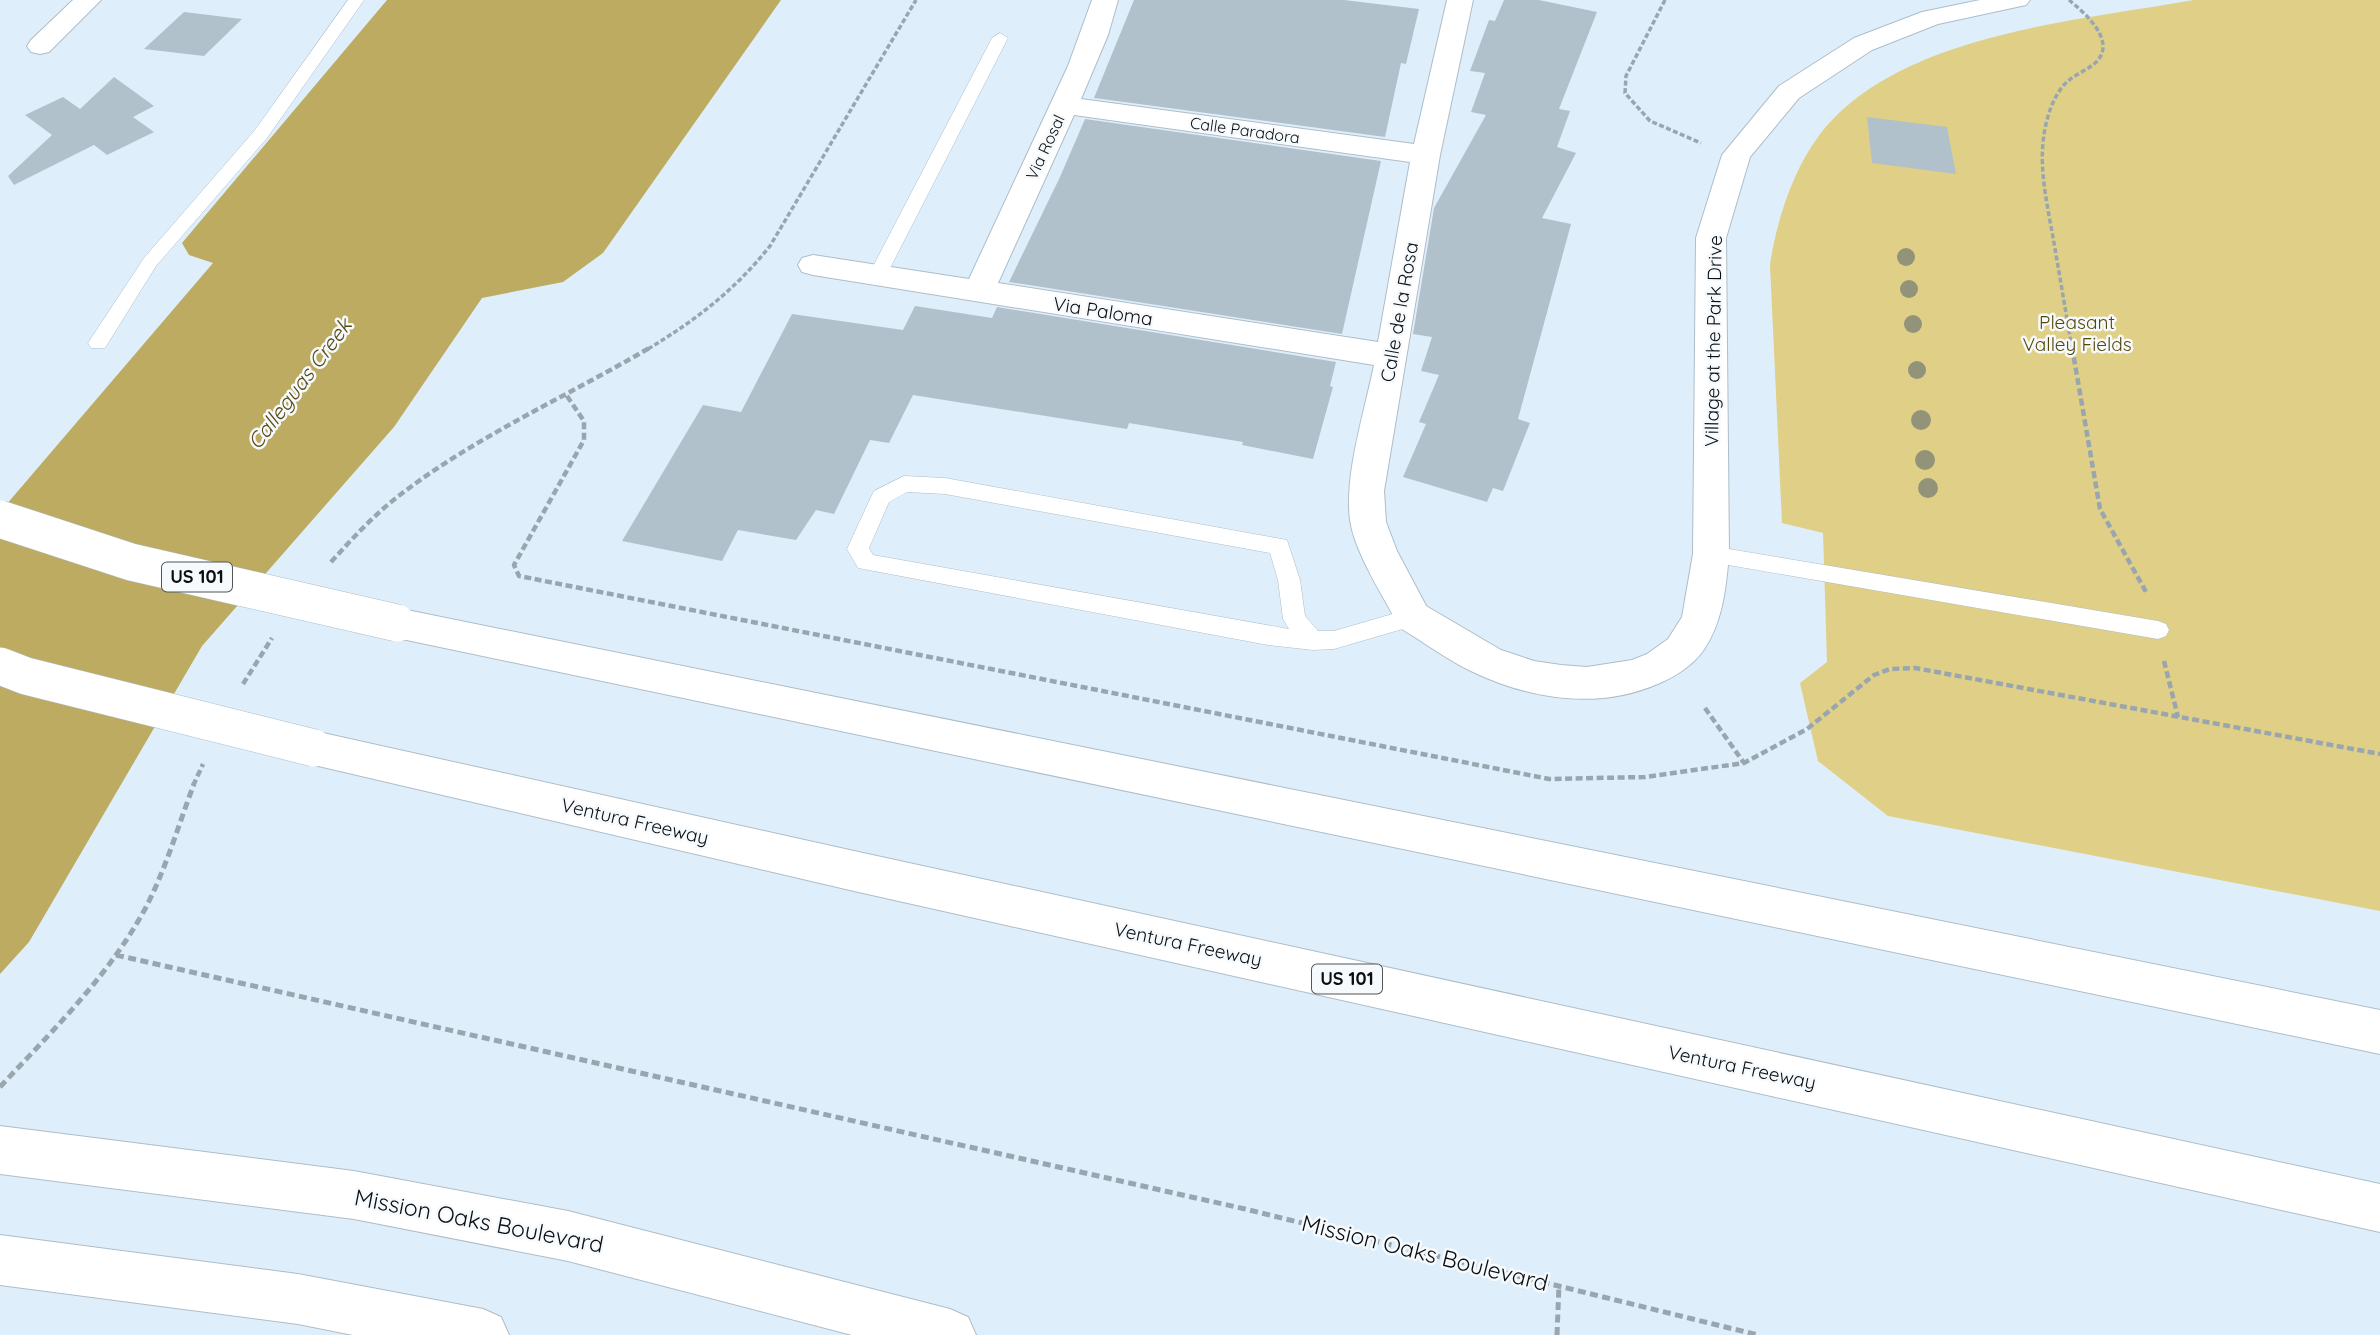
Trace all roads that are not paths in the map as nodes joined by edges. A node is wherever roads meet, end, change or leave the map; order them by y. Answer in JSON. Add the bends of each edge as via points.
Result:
{"nodes":[{"id":1,"x":88,"y":0,"type":"edge"},
{"id":2,"x":356,"y":0,"type":"edge"},
{"id":3,"x":1105,"y":0,"type":"edge"},
{"id":4,"x":1461,"y":0,"type":"edge"},
{"id":5,"x":2017,"y":0,"type":"edge"},
{"id":6,"x":1000,"y":38,"type":"dead end"},
{"id":7,"x":40,"y":46,"type":"dead end"},
{"id":8,"x":1064,"y":105,"type":"junction"},
{"id":9,"x":1426,"y":155,"type":"junction"},
{"id":10,"x":813,"y":265,"type":"dead end"},
{"id":11,"x":877,"y":276,"type":"junction"},
{"id":12,"x":979,"y":291,"type":"junction"},
{"id":13,"x":98,"y":343,"type":"dead end"},
{"id":14,"x":1392,"y":356,"type":"junction"},
{"id":15,"x":0,"y":519,"type":"edge"},
{"id":16,"x":1711,"y":554,"type":"junction"},
{"id":17,"x":1413,"y":617,"type":"junction"},
{"id":18,"x":2158,"y":630,"type":"dead end"},
{"id":19,"x":1313,"y":641,"type":"junction"},
{"id":20,"x":0,"y":666,"type":"edge"},
{"id":21,"x":2380,"y":1032,"type":"edge"},
{"id":22,"x":0,"y":1150,"type":"edge"},
{"id":23,"x":2380,"y":1208,"type":"edge"},
{"id":24,"x":0,"y":1260,"type":"edge"},
{"id":25,"x":484,"y":1335,"type":"edge"},
{"id":26,"x":950,"y":1335,"type":"edge"}],
"edges":[{"from":1,"to":7,"type":"main road"},
{"from":2,"to":13,"type":"lane","via":[[261,134],[150,261]]},
{"from":3,"to":8,"type":"main road","name":"Via Rosal"},
{"from":4,"to":9,"type":"main road","name":"Calle de la Rosa"},
{"from":5,"to":16,"type":"main road","name":"Village at the Park Drive","via":[[1931,18],[1863,44],[1789,92],[1736,155],[1711,238]]},
{"from":6,"to":11,"type":"lane"},
{"from":8,"to":9,"type":"main road","name":"Calle Paradora"},
{"from":8,"to":12,"type":"main road","name":"Via Rosal"},
{"from":9,"to":14,"type":"main road","name":"Calle de la Rosa"},
{"from":10,"to":11,"type":"main road","name":"Via Paloma"},
{"from":11,"to":12,"type":"main road","name":"Via Paloma"},
{"from":12,"to":14,"type":"main road","name":"Via Paloma"},
{"from":14,"to":17,"type":"main road","name":"Calle de la Rosa","via":[[1366,491],[1368,522]]},
{"from":15,"to":21,"type":"main road","number":"US 101","bridge":true,"via":[[131,562],[397,623]]},
{"from":16,"to":17,"type":"main road","name":"Village at the Park Drive","via":[[1708,594],[1682,649],[1650,670],[1610,681],[1533,677],[1487,661]]},
{"from":16,"to":18,"type":"lane"},
{"from":17,"to":19,"type":"lane","via":[[1334,640]]},
{"from":19,"to":19,"type":"lane","via":[[1294,619],[1279,546],[945,486],[904,484],[881,497],[858,549],[866,562]]},
{"from":20,"to":23,"type":"main road","name":"Ventura Freeway","number":"US 101","bridge":true,"via":[[314,748],[854,871]]},
{"from":22,"to":26,"type":"main road","name":"Mission Oaks Boulevard","via":[[354,1195],[568,1236]]},
{"from":24,"to":25,"type":"main road","via":[[298,1299]]}]}
